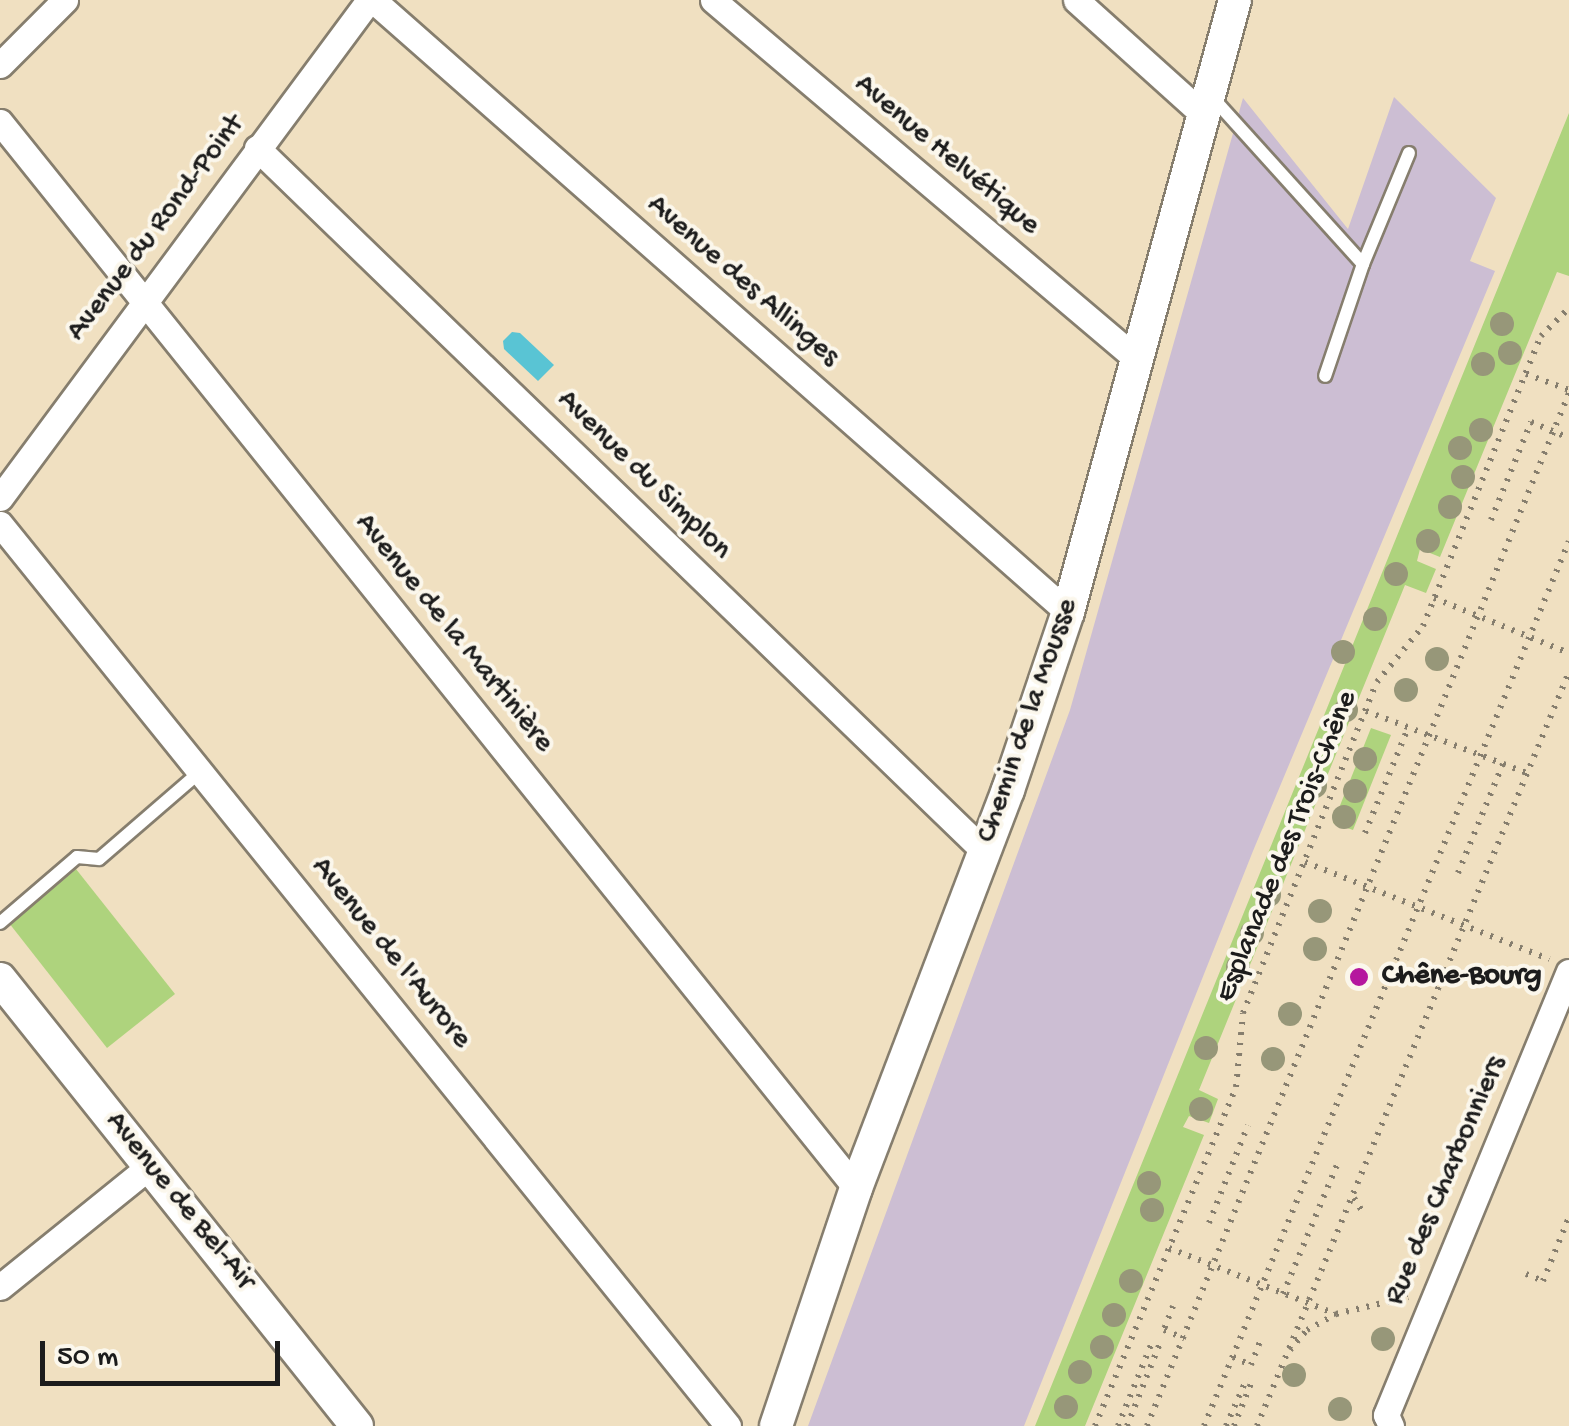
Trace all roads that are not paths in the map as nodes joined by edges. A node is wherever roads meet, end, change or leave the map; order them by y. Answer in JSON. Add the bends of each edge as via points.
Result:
{"nodes":[{"id":1,"x":65,"y":0,"type":"edge"},
{"id":2,"x":372,"y":0,"type":"edge"},
{"id":3,"x":713,"y":0,"type":"edge"},
{"id":4,"x":1076,"y":0,"type":"edge"},
{"id":5,"x":1235,"y":0,"type":"edge"},
{"id":6,"x":0,"y":65,"type":"edge"},
{"id":7,"x":1207,"y":106,"type":"junction"},
{"id":8,"x":0,"y":122,"type":"edge"},
{"id":9,"x":258,"y":148,"type":"junction"},
{"id":10,"x":1409,"y":153,"type":"dead end"},
{"id":11,"x":1363,"y":264,"type":"junction"},
{"id":12,"x":144,"y":300,"type":"junction"},
{"id":13,"x":1139,"y":360,"type":"junction"},
{"id":14,"x":1325,"y":376,"type":"dead end"},
{"id":15,"x":0,"y":498,"type":"edge"},
{"id":16,"x":0,"y":524,"type":"edge"},
{"id":17,"x":1068,"y":612,"type":"junction"},
{"id":18,"x":200,"y":770,"type":"junction"},
{"id":19,"x":984,"y":851,"type":"junction"},
{"id":20,"x":0,"y":923,"type":"edge"},
{"id":21,"x":1563,"y":967,"type":"edge"},
{"id":22,"x":0,"y":979,"type":"edge"},
{"id":23,"x":150,"y":1166,"type":"junction"},
{"id":24,"x":856,"y":1188,"type":"junction"},
{"id":25,"x":0,"y":1287,"type":"edge"},
{"id":26,"x":1389,"y":1421,"type":"edge"},
{"id":27,"x":357,"y":1426,"type":"edge"},
{"id":28,"x":728,"y":1426,"type":"edge"},
{"id":29,"x":776,"y":1426,"type":"edge"}],
"edges":[{"from":1,"to":6,"type":"street"},
{"from":2,"to":9,"type":"street","name":"Avenue du Rond-Point"},
{"from":2,"to":17,"type":"street","name":"Avenue des Allinges"},
{"from":3,"to":13,"type":"street","name":"Avenue Helvétique"},
{"from":4,"to":7,"type":"street"},
{"from":5,"to":7,"type":"street","name":"Chemin de la Mousse"},
{"from":7,"to":11,"type":"lane"},
{"from":7,"to":13,"type":"street","name":"Chemin de la Mousse"},
{"from":8,"to":12,"type":"street","name":"Avenue de la Martinière"},
{"from":9,"to":12,"type":"street","name":"Avenue du Rond-Point"},
{"from":9,"to":19,"type":"street","name":"Avenue du Simplon"},
{"from":10,"to":11,"type":"lane"},
{"from":11,"to":14,"type":"lane"},
{"from":12,"to":15,"type":"street","name":"Avenue du Rond-Point"},
{"from":12,"to":24,"type":"street","name":"Avenue de la Martinière"},
{"from":13,"to":17,"type":"street","name":"Chemin de la Mousse"},
{"from":16,"to":18,"type":"street","name":"Avenue de l'Aurore"},
{"from":17,"to":19,"type":"street","name":"Chemin de la Mousse"},
{"from":18,"to":20,"type":"lane","via":[[99,858],[76,858]]},
{"from":18,"to":28,"type":"street","name":"Avenue de l'Aurore"},
{"from":19,"to":24,"type":"street","name":"Chemin de la Mousse"},
{"from":21,"to":26,"type":"street","name":"Rue des Charbonniers"},
{"from":22,"to":23,"type":"street","name":"Avenue de Bel-Air"},
{"from":23,"to":25,"type":"street"},
{"from":23,"to":27,"type":"street","name":"Avenue de Bel-Air"},
{"from":24,"to":29,"type":"street","name":"Chemin de la Mousse"}]}
